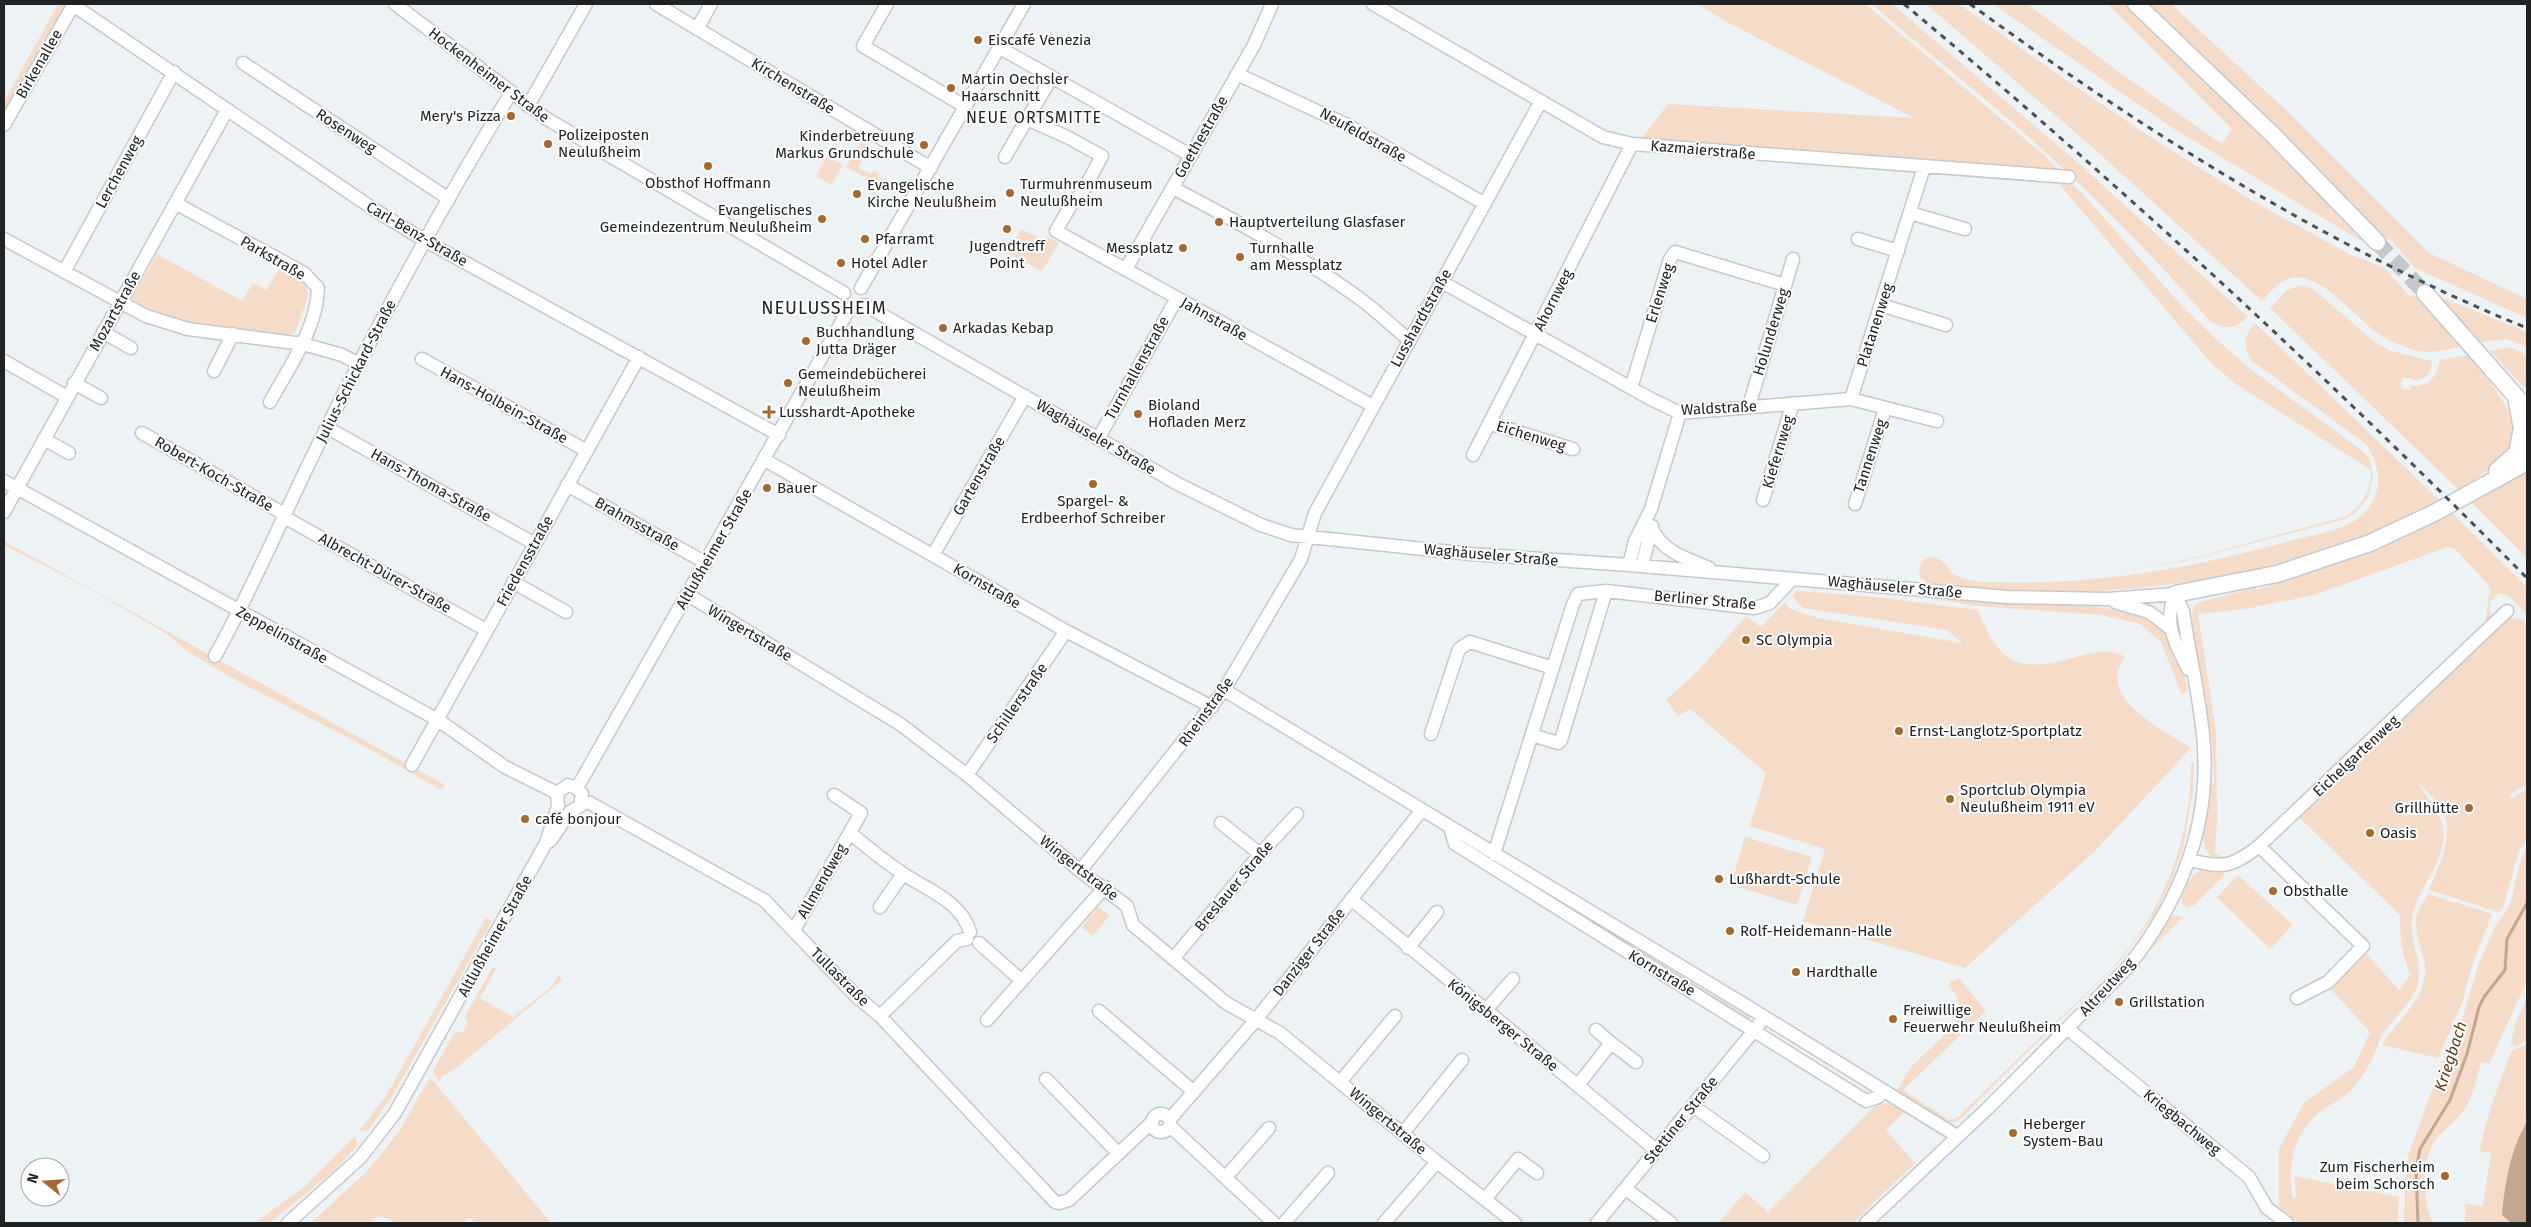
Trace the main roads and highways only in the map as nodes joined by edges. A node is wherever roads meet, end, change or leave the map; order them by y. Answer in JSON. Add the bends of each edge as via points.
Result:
{"nodes":[{"id":1,"x":2136,"y":4,"type":"edge"},
{"id":2,"x":2377,"y":242,"type":"tunnel mouth"},
{"id":3,"x":2425,"y":293,"type":"tunnel mouth"},
{"id":4,"x":2516,"y":396,"type":"junction"},
{"id":5,"x":2527,"y":409,"type":"edge"},
{"id":6,"x":2524,"y":453,"type":"edge"},
{"id":7,"x":2175,"y":594,"type":"road end"}],
"edges":[{"from":1,"to":2,"type":"main road","via":[[2273,135]]},
{"from":3,"to":4,"type":"main road"},
{"from":4,"to":5,"type":"main road"},
{"from":4,"to":6,"type":"main road"},
{"from":6,"to":7,"type":"main road","via":[[2480,486],[2412,524],[2340,554],[2277,574]]}]}
